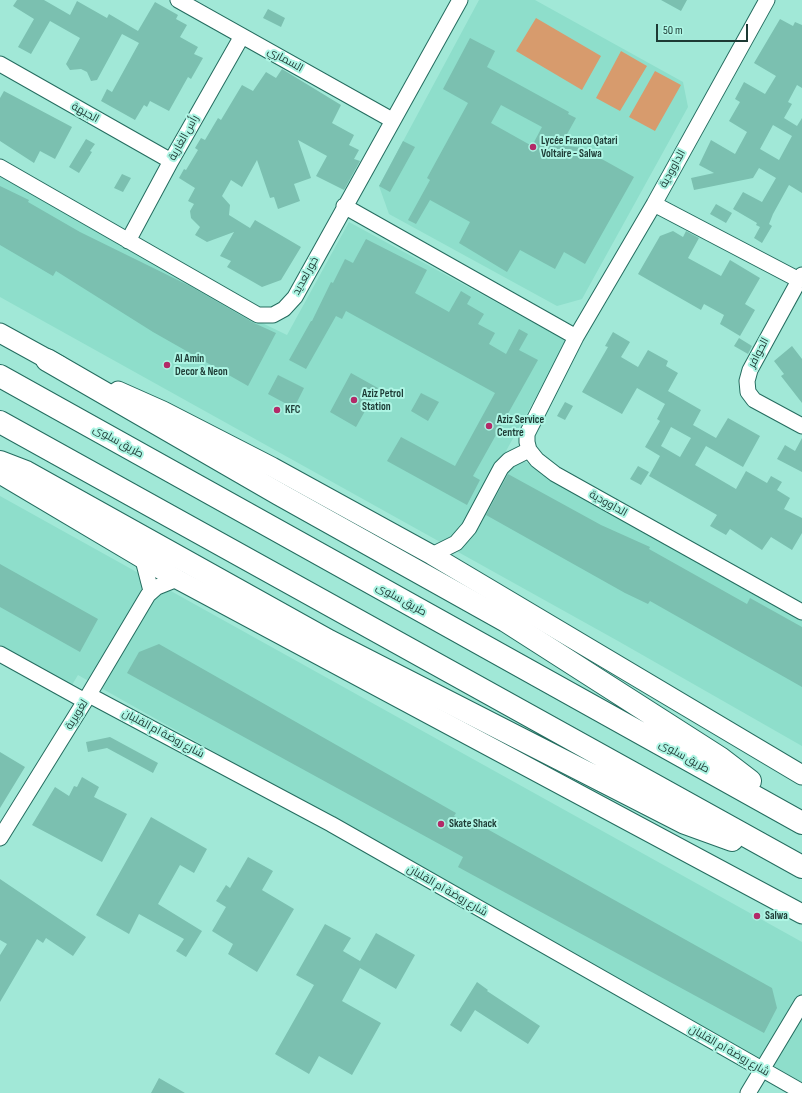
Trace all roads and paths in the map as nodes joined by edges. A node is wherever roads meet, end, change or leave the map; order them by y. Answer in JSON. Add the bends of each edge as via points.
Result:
{"nodes":[{"id":1,"x":178,"y":0,"type":"edge"},
{"id":2,"x":460,"y":0,"type":"edge"},
{"id":3,"x":767,"y":0,"type":"edge"},
{"id":4,"x":242,"y":36,"type":"junction"},
{"id":5,"x":0,"y":64,"type":"edge"},
{"id":6,"x":392,"y":120,"type":"junction"},
{"id":7,"x":171,"y":161,"type":"junction"},
{"id":8,"x":0,"y":167,"type":"edge"},
{"id":9,"x":654,"y":204,"type":"junction"},
{"id":10,"x":344,"y":206,"type":"junction"},
{"id":11,"x":128,"y":241,"type":"junction"},
{"id":12,"x":800,"y":278,"type":"edge"},
{"id":13,"x":0,"y":333,"type":"edge"},
{"id":14,"x":576,"y":337,"type":"junction"},
{"id":15,"x":47,"y":360,"type":"junction"},
{"id":16,"x":0,"y":376,"type":"edge"},
{"id":17,"x":0,"y":422,"type":"edge"},
{"id":18,"x":802,"y":426,"type":"edge"},
{"id":19,"x":529,"y":450,"type":"junction"},
{"id":20,"x":0,"y":462,"type":"edge"},
{"id":21,"x":0,"y":474,"type":"edge"},
{"id":22,"x":456,"y":543,"type":"junction"},
{"id":23,"x":432,"y":556,"type":"junction"},
{"id":24,"x":143,"y":560,"type":"junction"},
{"id":25,"x":459,"y":571,"type":"junction"},
{"id":26,"x":177,"y":579,"type":"junction"},
{"id":27,"x":151,"y":591,"type":"junction"},
{"id":28,"x":802,"y":612,"type":"edge"},
{"id":29,"x":0,"y":654,"type":"edge"},
{"id":30,"x":87,"y":698,"type":"junction"},
{"id":31,"x":802,"y":775,"type":"edge"},
{"id":32,"x":802,"y":821,"type":"edge"},
{"id":33,"x":0,"y":838,"type":"edge"},
{"id":34,"x":798,"y":865,"type":"edge"},
{"id":35,"x":802,"y":914,"type":"edge"},
{"id":36,"x":802,"y":1003,"type":"edge"},
{"id":37,"x":763,"y":1070,"type":"junction"},
{"id":38,"x":802,"y":1092,"type":"edge"},
{"id":39,"x":748,"y":1093,"type":"edge"}],
"edges":[{"from":1,"to":4,"type":"street","name":"السماري"},
{"from":2,"to":6,"type":"street","name":"خور لعديد"},
{"from":3,"to":9,"type":"street","name":"الداوودية"},
{"from":4,"to":6,"type":"street","name":"السماري"},
{"from":4,"to":7,"type":"street","name":"رأس الغارية"},
{"from":5,"to":7,"type":"street","name":"الجبهة"},
{"from":6,"to":10,"type":"street","name":"خور لعديد"},
{"from":7,"to":11,"type":"street","name":"رأس الغارية"},
{"from":8,"to":11,"type":"street","name":"خور لعديد"},
{"from":9,"to":12,"type":"street","name":"الحوافر"},
{"from":9,"to":14,"type":"street","name":"الداوودية"},
{"from":10,"to":11,"type":"street","name":"خور لعديد","via":[[295,298],[284,309],[272,315],[258,316]]},
{"from":10,"to":14,"type":"street"},
{"from":12,"to":18,"type":"street","name":"الحوافر","via":[[750,370],[747,381],[748,392],[754,400]]},
{"from":13,"to":15,"type":"main road"},
{"from":14,"to":19,"type":"street","name":"الداوودية","via":[[527,434]]},
{"from":15,"to":23,"type":"main road","via":[[163,411]]},
{"from":15,"to":32,"type":"highway","via":[[506,621],[720,758]]},
{"from":16,"to":32,"type":"highway","name":"طريق سلوى"},
{"from":17,"to":34,"type":"highway"},
{"from":19,"to":22,"type":"street","via":[[509,460],[501,468],[469,528]]},
{"from":19,"to":28,"type":"street","name":"الداوودية","via":[[536,460],[555,474]]},
{"from":20,"to":34,"type":"highway","via":[[26,472],[329,642],[685,823]]},
{"from":21,"to":24,"type":"main road"},
{"from":22,"to":23,"type":"street"},
{"from":22,"to":25,"type":"street"},
{"from":23,"to":25,"type":"main road"},
{"from":24,"to":26,"type":"main road"},
{"from":24,"to":27,"type":"street"},
{"from":25,"to":31,"type":"main road"},
{"from":26,"to":27,"type":"street"},
{"from":26,"to":35,"type":"main road"},
{"from":27,"to":30,"type":"street","name":"لغويرية"},
{"from":29,"to":30,"type":"street","name":"شارع روضة ام القلبان"},
{"from":30,"to":33,"type":"street","name":"لغويرية"},
{"from":30,"to":37,"type":"street","name":"شارع روضة ام القلبان","via":[[331,824]]},
{"from":36,"to":37,"type":"street"},
{"from":37,"to":38,"type":"street","name":"شارع روضة ام القلبان"},
{"from":37,"to":39,"type":"street"}]}
